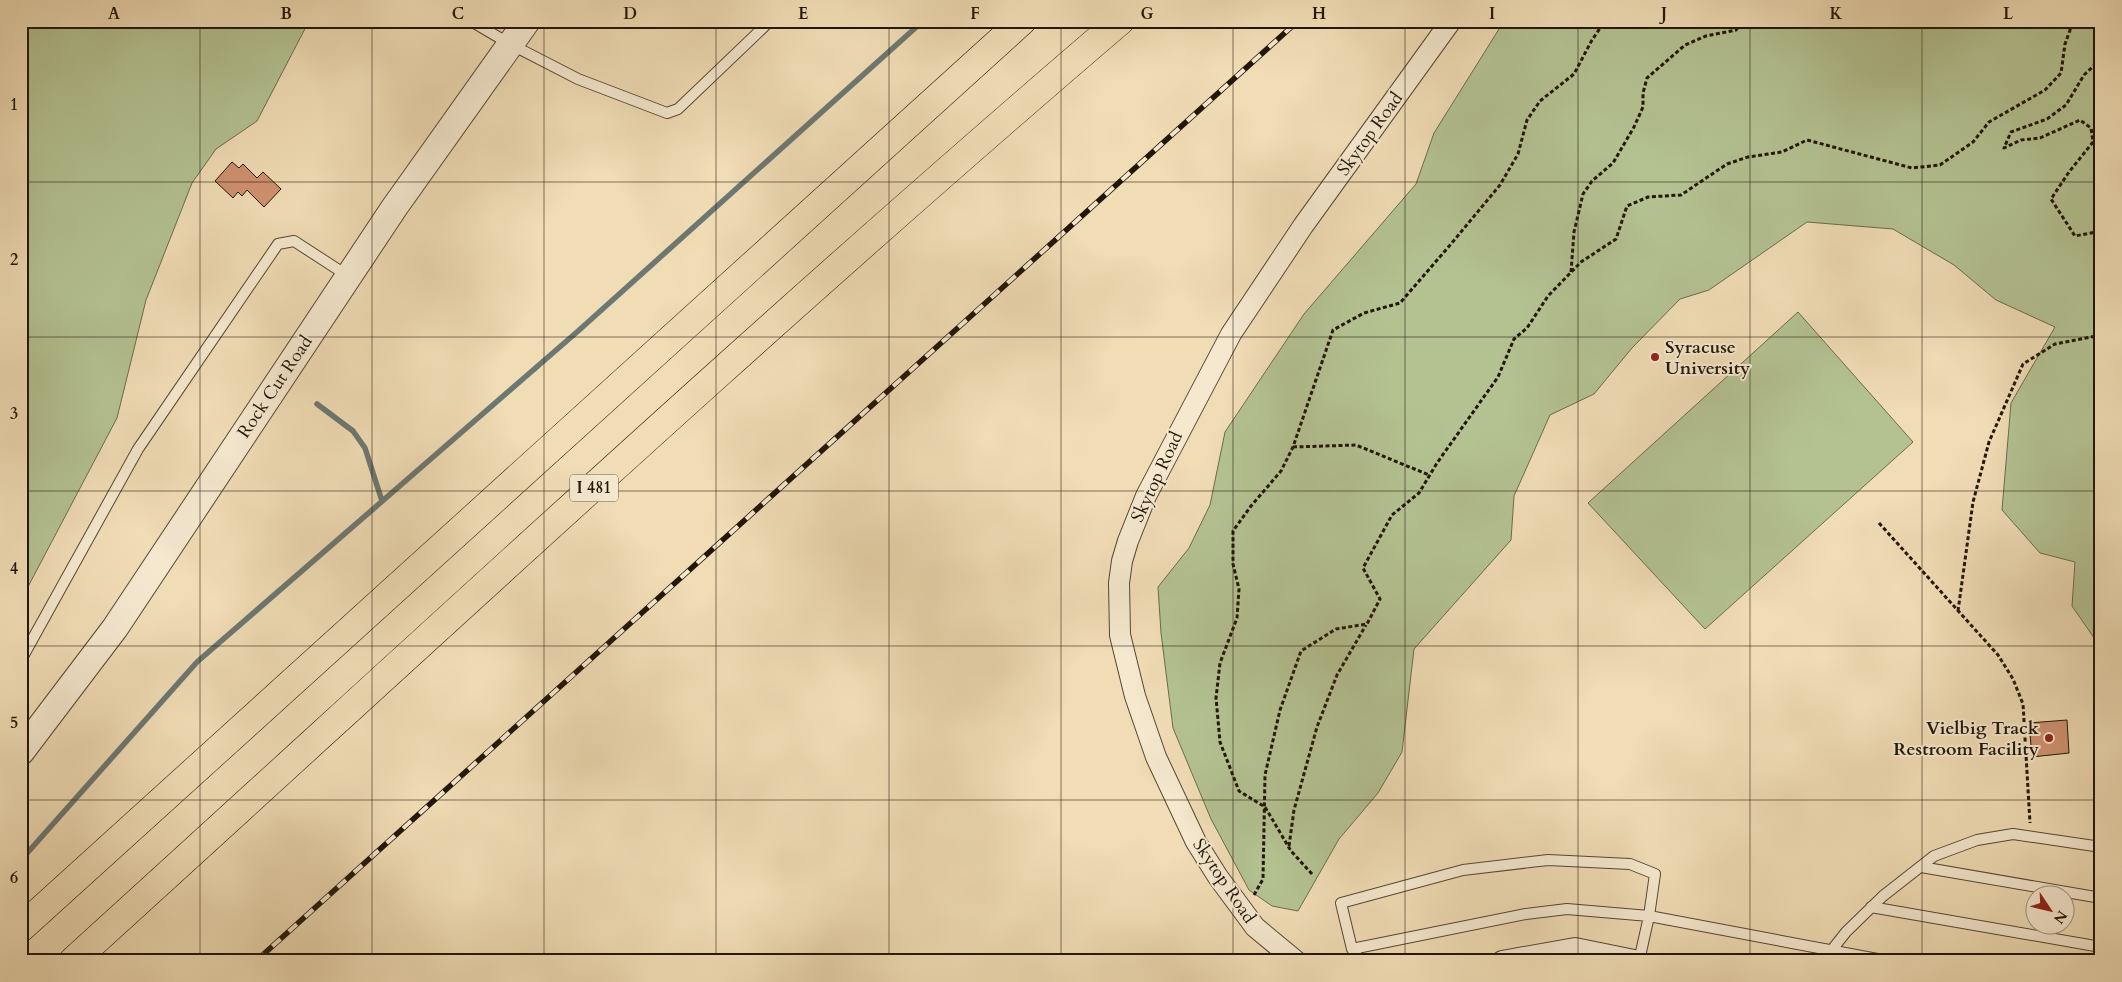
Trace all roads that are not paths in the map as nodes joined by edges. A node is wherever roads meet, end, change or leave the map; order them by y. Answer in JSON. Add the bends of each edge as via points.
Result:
{"nodes":[{"id":1,"x":471,"y":21,"type":"edge"},
{"id":2,"x":526,"y":21,"type":"edge"},
{"id":3,"x":770,"y":21,"type":"edge"},
{"id":4,"x":1017,"y":21,"type":"edge"},
{"id":5,"x":1022,"y":21,"type":"edge"},
{"id":6,"x":1120,"y":21,"type":"edge"},
{"id":7,"x":1451,"y":21,"type":"edge"},
{"id":8,"x":510,"y":44,"type":"junction"},
{"id":9,"x":970,"y":67,"type":"junction"},
{"id":10,"x":349,"y":276,"type":"junction"},
{"id":11,"x":21,"y":660,"type":"edge"},
{"id":12,"x":21,"y":752,"type":"edge"},
{"id":13,"x":2101,"y":847,"type":"edge"},
{"id":14,"x":1921,"y":867,"type":"junction"},
{"id":15,"x":2101,"y":898,"type":"edge"},
{"id":16,"x":1871,"y":907,"type":"junction"},
{"id":17,"x":1649,"y":916,"type":"junction"},
{"id":18,"x":21,"y":928,"type":"edge"},
{"id":19,"x":2101,"y":947,"type":"edge"},
{"id":20,"x":1352,"y":949,"type":"junction"},
{"id":21,"x":1830,"y":956,"type":"edge"},
{"id":22,"x":73,"y":961,"type":"edge"},
{"id":23,"x":1296,"y":961,"type":"edge"},
{"id":24,"x":1361,"y":961,"type":"edge"},
{"id":25,"x":1502,"y":961,"type":"edge"},
{"id":26,"x":1639,"y":961,"type":"edge"},
{"id":27,"x":1888,"y":961,"type":"edge"}],
"edges":[{"from":1,"to":8,"type":"lane"},
{"from":2,"to":8,"type":"street","name":"Rock Cut Road"},
{"from":3,"to":8,"type":"lane","via":[[678,109],[667,113],[578,79]]},
{"from":4,"to":9,"type":"highway"},
{"from":5,"to":9,"type":"highway"},
{"from":6,"to":22,"type":"highway","number":"I 481","via":[[758,338]]},
{"from":7,"to":23,"type":"street","name":"Skytop Road","via":[[1231,334],[1146,496],[1122,561],[1120,635],[1135,696],[1156,757],[1196,842],[1244,913],[1254,927]]},
{"from":8,"to":10,"type":"street","name":"Rock Cut Road"},
{"from":9,"to":18,"type":"highway"},
{"from":10,"to":11,"type":"lane","via":[[294,241],[278,244],[138,449]]},
{"from":10,"to":12,"type":"street","name":"Rock Cut Road","via":[[115,628]]},
{"from":13,"to":14,"type":"lane","via":[[2013,834],[1977,840],[1934,856]]},
{"from":14,"to":15,"type":"lane"},
{"from":14,"to":16,"type":"lane"},
{"from":16,"to":19,"type":"lane"},
{"from":16,"to":21,"type":"lane","via":[[1846,932]]},
{"from":17,"to":20,"type":"lane","via":[[1567,909],[1526,914]]},
{"from":17,"to":20,"type":"lane","via":[[1655,874],[1630,864],[1538,861],[1463,870],[1341,903]]},
{"from":17,"to":21,"type":"lane"},
{"from":17,"to":26,"type":"lane"},
{"from":20,"to":24,"type":"lane"},
{"from":21,"to":27,"type":"lane"},
{"from":25,"to":26,"type":"street","via":[[1574,948]]}]}
